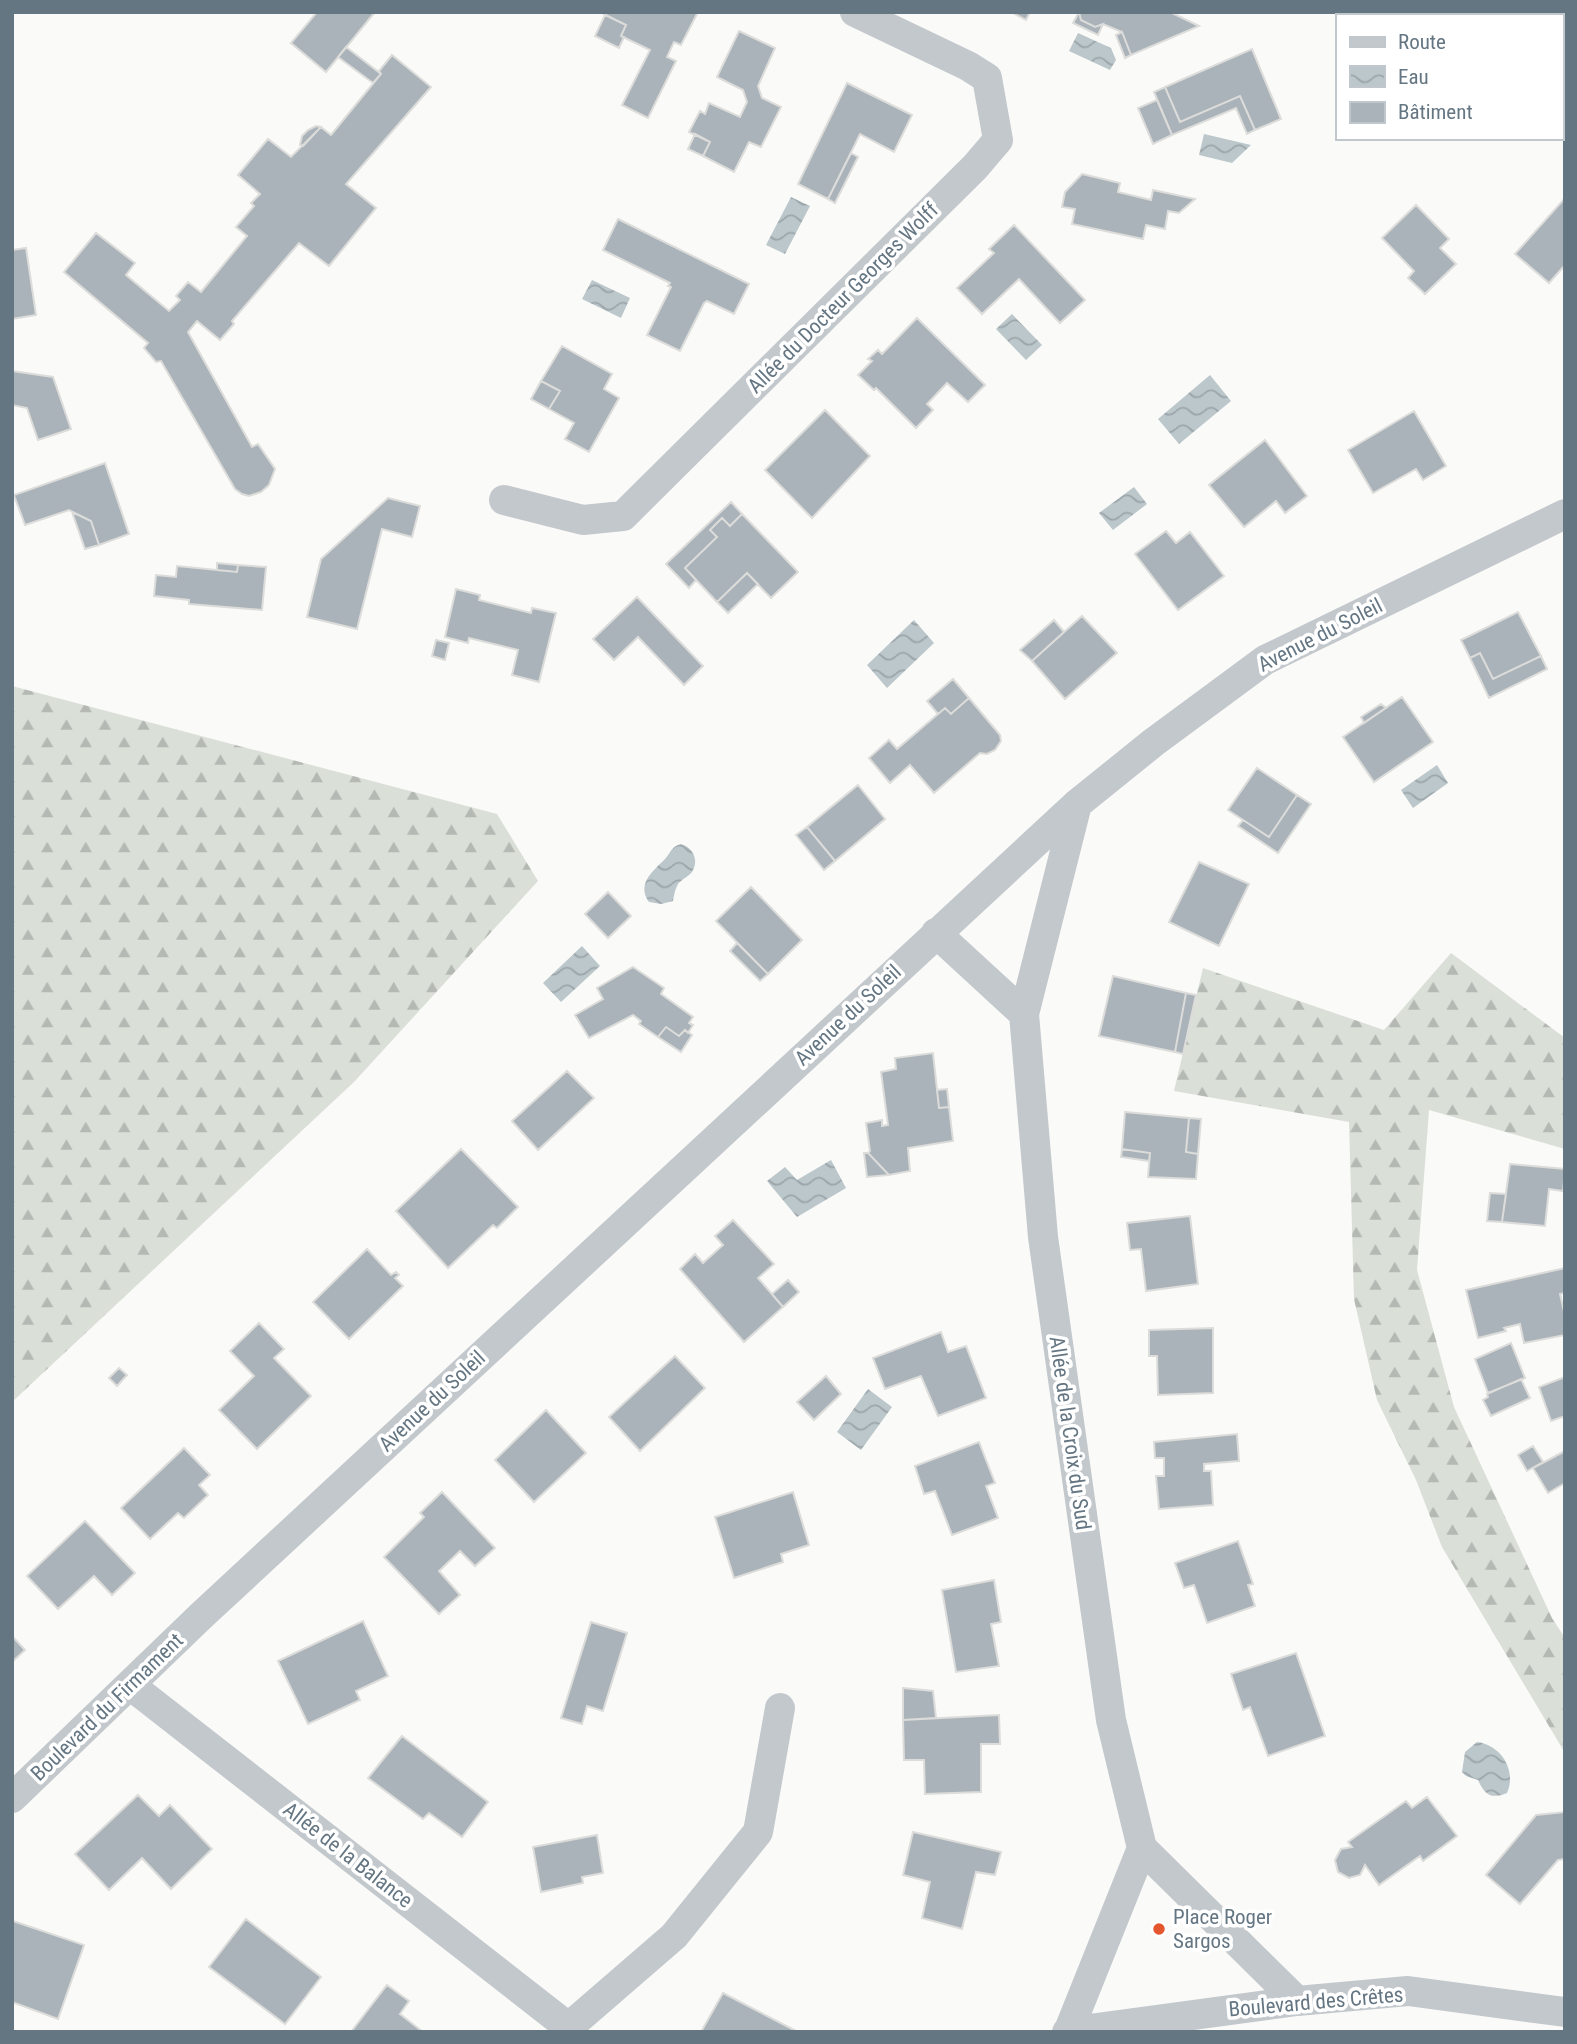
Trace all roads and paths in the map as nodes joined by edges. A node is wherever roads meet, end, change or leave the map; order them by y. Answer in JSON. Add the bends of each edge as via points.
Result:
{"nodes":[{"id":1,"x":855,"y":12,"type":"edge"},
{"id":2,"x":504,"y":500,"type":"dead end"},
{"id":3,"x":1565,"y":514,"type":"edge"},
{"id":4,"x":1077,"y":804,"type":"junction"},
{"id":5,"x":936,"y":933,"type":"junction"},
{"id":6,"x":1024,"y":1014,"type":"junction"},
{"id":7,"x":201,"y":1615,"type":"joint"},
{"id":8,"x":130,"y":1685,"type":"junction"},
{"id":9,"x":780,"y":1708,"type":"dead end"},
{"id":10,"x":12,"y":1798,"type":"edge"},
{"id":11,"x":1142,"y":1848,"type":"junction"},
{"id":12,"x":1297,"y":2001,"type":"junction"},
{"id":13,"x":1565,"y":2012,"type":"edge"},
{"id":14,"x":565,"y":2029,"type":"edge"},
{"id":15,"x":1068,"y":2031,"type":"edge"}],
"edges":[{"from":1,"to":2,"type":"street","name":"Allée du Docteur Georges Wolff","via":[[987,78],[998,140],[623,516],[583,520]]},
{"from":3,"to":4,"type":"street","name":"Avenue du Soleil","via":[[1265,660]]},
{"from":4,"to":5,"type":"street","name":"Avenue du Soleil"},
{"from":4,"to":6,"type":"street","name":"Allée de la Croix du Sud"},
{"from":5,"to":6,"type":"street"},
{"from":5,"to":7,"type":"street","name":"Avenue du Soleil"},
{"from":6,"to":11,"type":"street","name":"Allée de la Croix du Sud","via":[[1043,1237],[1101,1651],[1111,1720]]},
{"from":7,"to":8,"type":"street","name":"Boulevard du Firmament"},
{"from":8,"to":10,"type":"street","name":"Boulevard du Firmament"},
{"from":8,"to":14,"type":"street","name":"Allée de la Balance"},
{"from":9,"to":14,"type":"street","via":[[758,1832],[674,1936]]},
{"from":11,"to":12,"type":"street"},
{"from":11,"to":15,"type":"street"},
{"from":12,"to":13,"type":"street","name":"Boulevard des Crêtes","via":[[1408,1992]]},
{"from":12,"to":15,"type":"street","name":"Boulevard des Crêtes"}]}
